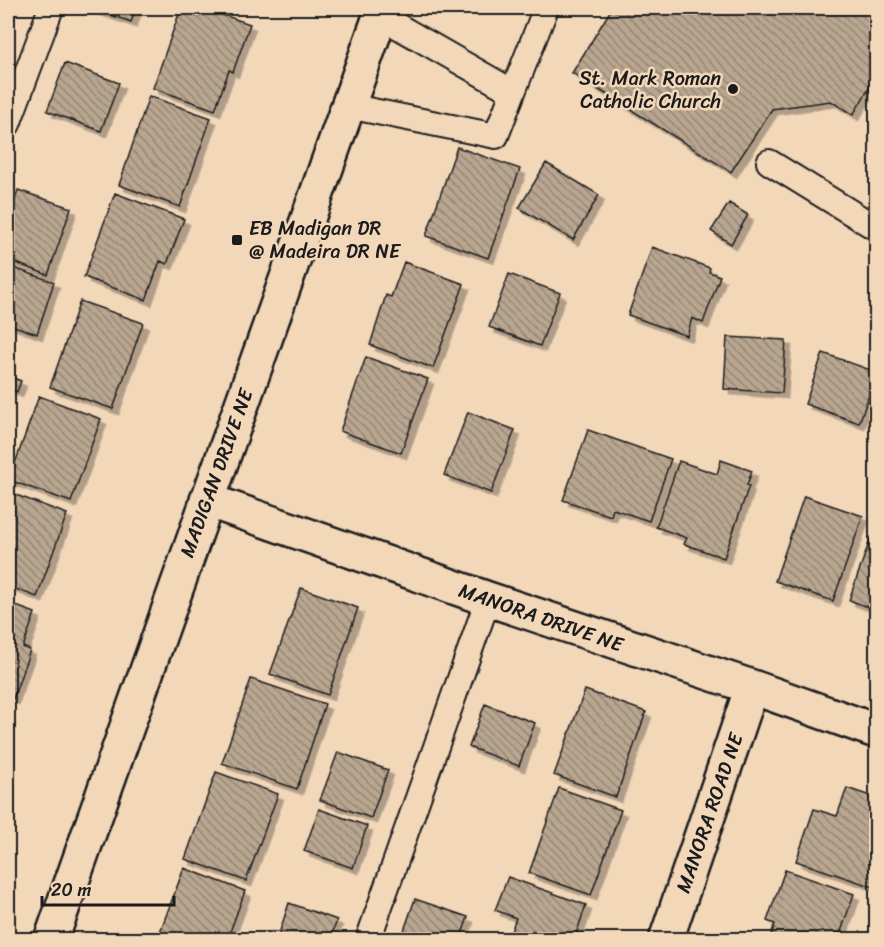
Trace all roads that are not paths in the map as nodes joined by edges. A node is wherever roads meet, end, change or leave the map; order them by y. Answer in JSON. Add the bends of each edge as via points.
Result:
{"nodes":[{"id":1,"x":51,"y":8,"type":"edge"},
{"id":2,"x":546,"y":8,"type":"edge"},
{"id":3,"x":374,"y":10,"type":"edge"},
{"id":4,"x":513,"y":92,"type":"junction"},
{"id":5,"x":348,"y":106,"type":"junction"},
{"id":6,"x":8,"y":124,"type":"edge"},
{"id":7,"x":769,"y":162,"type":"dead end"},
{"id":8,"x":876,"y":228,"type":"edge"},
{"id":9,"x":207,"y":500,"type":"junction"},
{"id":10,"x":488,"y":599,"type":"junction"},
{"id":11,"x":752,"y":687,"type":"junction"},
{"id":12,"x":876,"y":731,"type":"edge"},
{"id":13,"x":51,"y":939,"type":"edge"},
{"id":14,"x":368,"y":939,"type":"edge"},
{"id":15,"x":666,"y":939,"type":"edge"}],
"edges":[{"from":1,"to":6,"type":"lane"},
{"from":2,"to":4,"type":"lane"},
{"from":3,"to":4,"type":"lane"},
{"from":3,"to":5,"type":"street","name":"MADIGAN DRIVE NE"},
{"from":4,"to":5,"type":"lane","via":[[496,135]]},
{"from":5,"to":9,"type":"street","name":"MADIGAN DRIVE NE"},
{"from":7,"to":8,"type":"lane"},
{"from":9,"to":10,"type":"street","name":"MANORA DRIVE NE"},
{"from":9,"to":13,"type":"street","name":"MADIGAN DRIVE NE"},
{"from":10,"to":11,"type":"street","name":"MANORA DRIVE NE"},
{"from":10,"to":14,"type":"lane"},
{"from":11,"to":12,"type":"street","name":"MANORA DRIVE NE"},
{"from":11,"to":15,"type":"street","name":"MANORA ROAD NE"}]}
